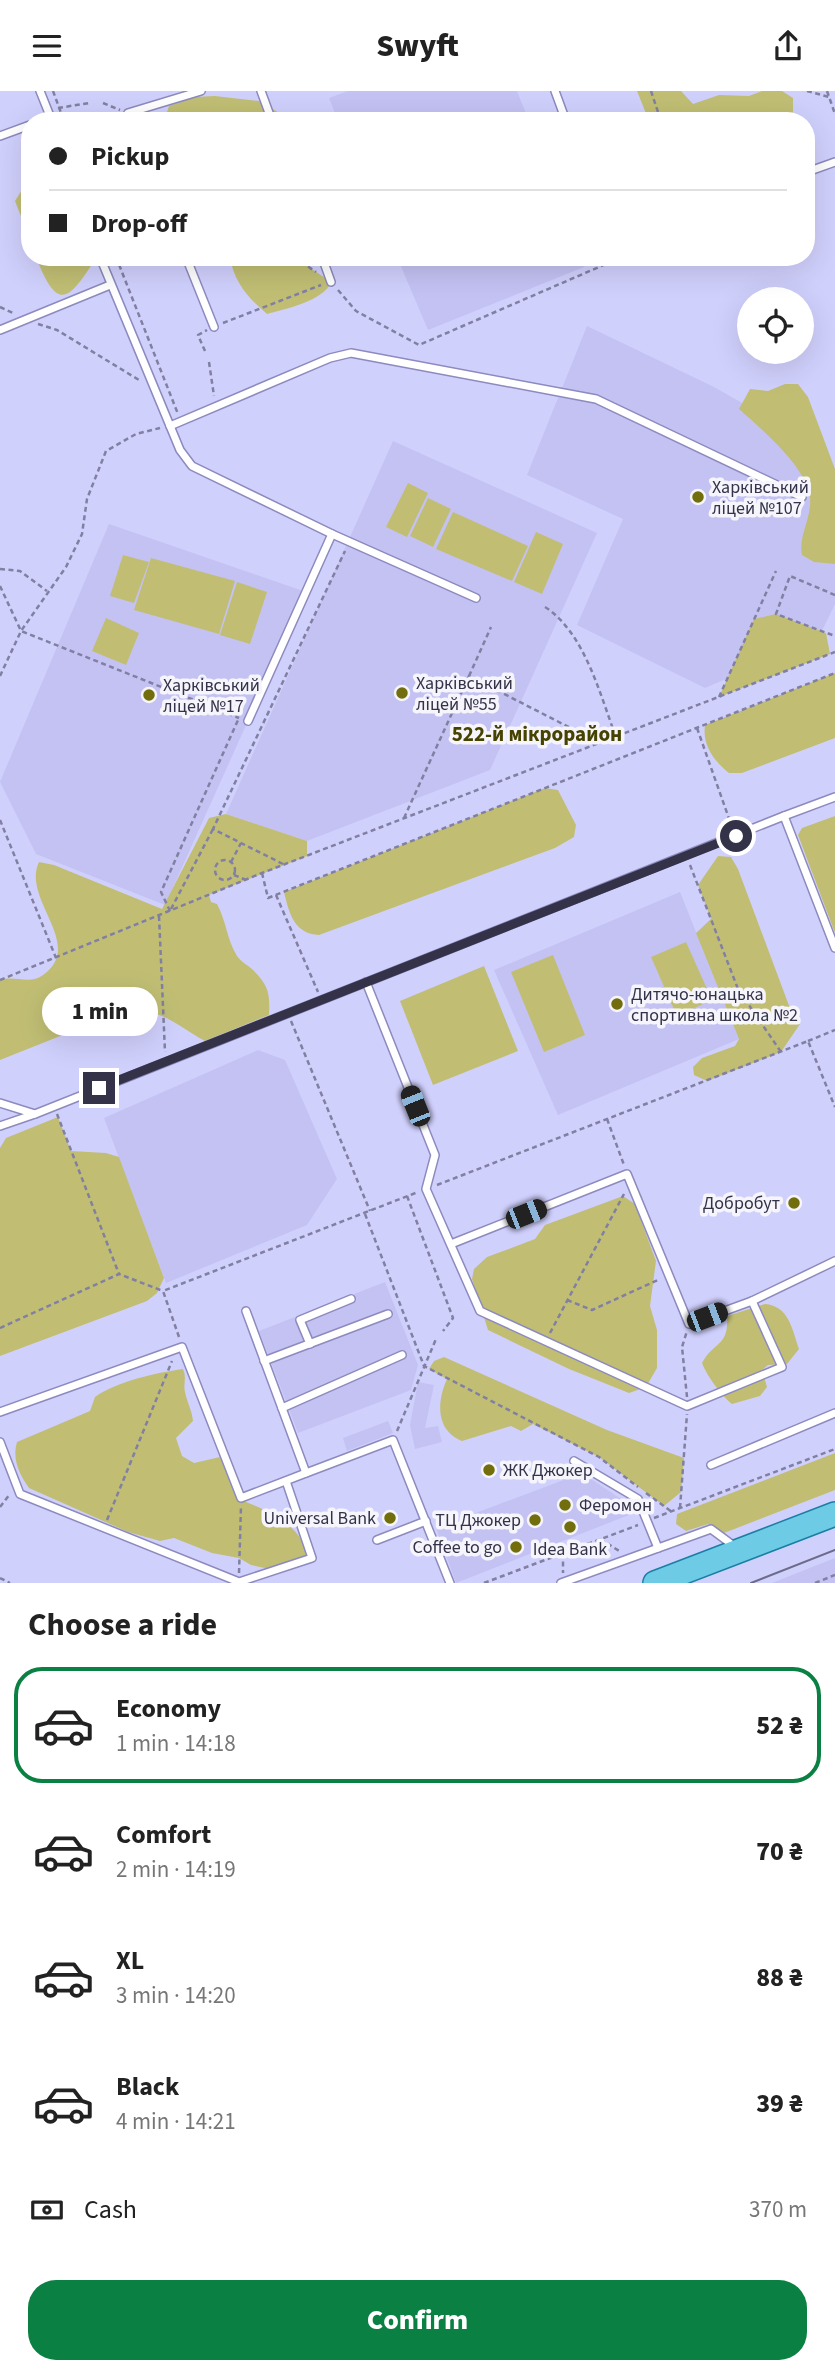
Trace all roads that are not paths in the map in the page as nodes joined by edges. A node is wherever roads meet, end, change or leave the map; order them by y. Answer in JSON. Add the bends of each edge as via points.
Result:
{"nodes":[{"id":1,"x":40,"y":91,"type":"edge"},
{"id":2,"x":201,"y":91,"type":"edge"},
{"id":3,"x":261,"y":91,"type":"edge"},
{"id":4,"x":555,"y":91,"type":"edge"},
{"id":5,"x":48,"y":112,"type":"edge"},
{"id":6,"x":144,"y":112,"type":"edge"},
{"id":7,"x":269,"y":112,"type":"edge"},
{"id":8,"x":563,"y":112,"type":"edge"},
{"id":9,"x":21,"y":128,"type":"edge"},
{"id":10,"x":0,"y":136,"type":"edge"},
{"id":11,"x":835,"y":162,"type":"edge"},
{"id":12,"x":815,"y":169,"type":"edge"},
{"id":13,"x":103,"y":266,"type":"edge"},
{"id":14,"x":190,"y":266,"type":"edge"},
{"id":15,"x":325,"y":266,"type":"edge"},
{"id":16,"x":331,"y":282,"type":"road end"},
{"id":17,"x":110,"y":285,"type":"junction"},
{"id":18,"x":214,"y":327,"type":"road end"},
{"id":19,"x":0,"y":330,"type":"edge"},
{"id":20,"x":170,"y":426,"type":"junction"},
{"id":21,"x":802,"y":498,"type":"dead end"},
{"id":22,"x":332,"y":534,"type":"junction"},
{"id":23,"x":476,"y":598,"type":"dead end"},
{"id":24,"x":248,"y":721,"type":"road end"},
{"id":25,"x":835,"y":797,"type":"edge"},
{"id":26,"x":784,"y":816,"type":"junction"},
{"id":27,"x":835,"y":948,"type":"edge"},
{"id":28,"x":366,"y":982,"type":"junction"},
{"id":29,"x":0,"y":1103,"type":"edge"},
{"id":30,"x":35,"y":1114,"type":"junction"},
{"id":31,"x":0,"y":1126,"type":"edge"},
{"id":32,"x":451,"y":1244,"type":"junction"},
{"id":33,"x":835,"y":1261,"type":"edge"},
{"id":34,"x":351,"y":1299,"type":"dead end"},
{"id":35,"x":752,"y":1301,"type":"junction"},
{"id":36,"x":246,"y":1311,"type":"dead end"},
{"id":37,"x":388,"y":1314,"type":"dead end"},
{"id":38,"x":310,"y":1344,"type":"junction"},
{"id":39,"x":402,"y":1355,"type":"dead end"},
{"id":40,"x":264,"y":1361,"type":"junction"},
{"id":41,"x":282,"y":1408,"type":"junction"},
{"id":42,"x":0,"y":1412,"type":"edge"},
{"id":43,"x":835,"y":1413,"type":"edge"},
{"id":44,"x":0,"y":1442,"type":"edge"},
{"id":45,"x":575,"y":1461,"type":"dead end"},
{"id":46,"x":711,"y":1465,"type":"dead end"},
{"id":47,"x":306,"y":1473,"type":"junction"},
{"id":48,"x":286,"y":1481,"type":"junction"},
{"id":49,"x":835,"y":1514,"type":"edge"},
{"id":50,"x":426,"y":1521,"type":"junction"},
{"id":51,"x":377,"y":1540,"type":"dead end"},
{"id":52,"x":658,"y":1548,"type":"junction"},
{"id":53,"x":741,"y":1551,"type":"junction"},
{"id":54,"x":239,"y":1582,"type":"edge"},
{"id":55,"x":448,"y":1582,"type":"edge"},
{"id":56,"x":562,"y":1583,"type":"edge"},
{"id":57,"x":655,"y":1583,"type":"edge"}],
"edges":[{"from":1,"to":5,"type":"lane"},
{"from":2,"to":6,"type":"lane"},
{"from":3,"to":7,"type":"lane"},
{"from":4,"to":8,"type":"lane"},
{"from":9,"to":10,"type":"lane"},
{"from":11,"to":12,"type":"lane"},
{"from":13,"to":17,"type":"lane"},
{"from":14,"to":18,"type":"lane"},
{"from":15,"to":16,"type":"lane"},
{"from":17,"to":19,"type":"lane"},
{"from":17,"to":20,"type":"lane"},
{"from":20,"to":21,"type":"lane","via":[[330,358],[372,355],[596,400]]},
{"from":20,"to":22,"type":"lane","via":[[192,465]]},
{"from":22,"to":23,"type":"lane"},
{"from":22,"to":24,"type":"lane"},
{"from":25,"to":26,"type":"lane"},
{"from":26,"to":27,"type":"lane"},
{"from":26,"to":28,"type":"lane"},
{"from":28,"to":30,"type":"lane"},
{"from":28,"to":32,"type":"lane","via":[[435,1155],[426,1189]]},
{"from":29,"to":30,"type":"lane"},
{"from":30,"to":31,"type":"lane"},
{"from":32,"to":35,"type":"lane","via":[[629,1178],[688,1324]]},
{"from":32,"to":35,"type":"lane","via":[[480,1311],[687,1406],[782,1367]]},
{"from":33,"to":35,"type":"lane"},
{"from":34,"to":38,"type":"lane","via":[[300,1319]]},
{"from":36,"to":40,"type":"lane"},
{"from":37,"to":38,"type":"lane"},
{"from":38,"to":40,"type":"lane"},
{"from":39,"to":41,"type":"lane"},
{"from":40,"to":41,"type":"lane"},
{"from":41,"to":47,"type":"lane"},
{"from":42,"to":48,"type":"lane","via":[[180,1347],[241,1498]]},
{"from":43,"to":46,"type":"lane"},
{"from":44,"to":54,"type":"lane","via":[[20,1495]]},
{"from":45,"to":52,"type":"lane","via":[[638,1499]]},
{"from":47,"to":48,"type":"lane"},
{"from":47,"to":50,"type":"lane","via":[[393,1440]]},
{"from":48,"to":54,"type":"lane","via":[[312,1558]]},
{"from":49,"to":53,"type":"main road"},
{"from":50,"to":51,"type":"lane"},
{"from":50,"to":55,"type":"lane"},
{"from":52,"to":53,"type":"lane","via":[[711,1529]]},
{"from":52,"to":56,"type":"lane"},
{"from":53,"to":57,"type":"main road"}]}
